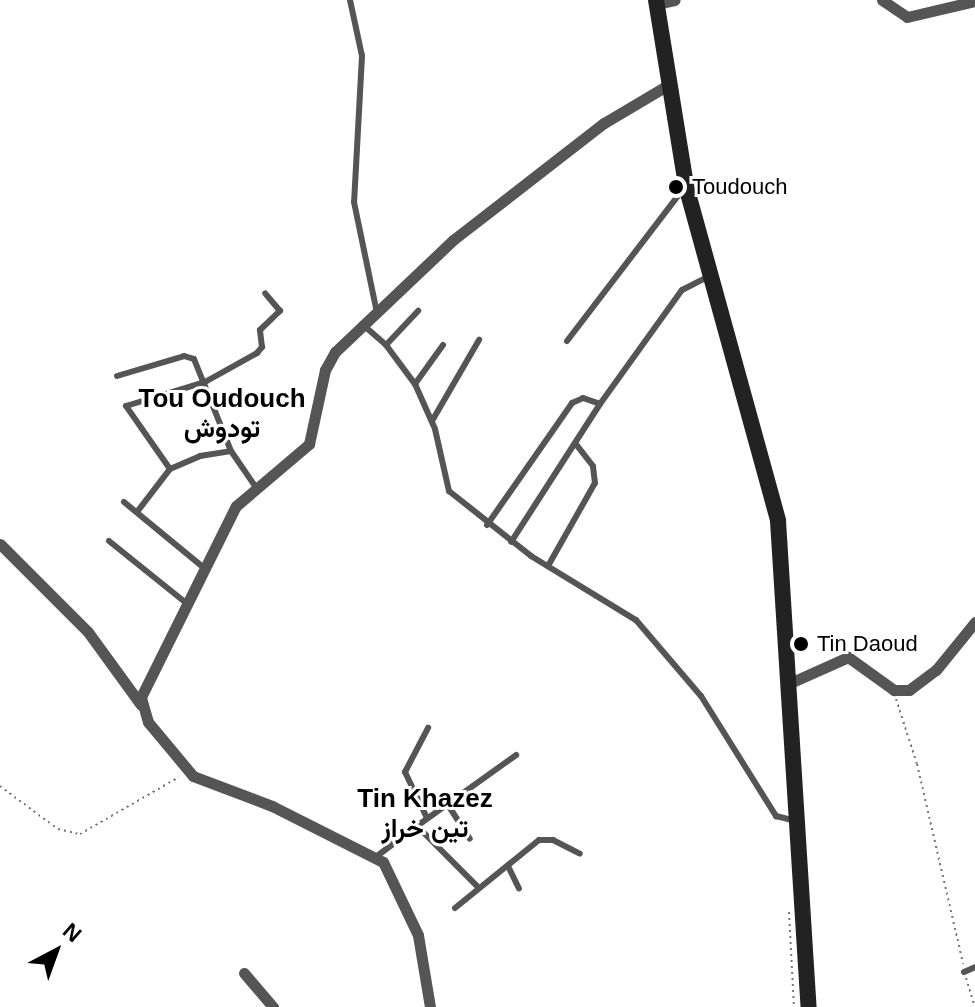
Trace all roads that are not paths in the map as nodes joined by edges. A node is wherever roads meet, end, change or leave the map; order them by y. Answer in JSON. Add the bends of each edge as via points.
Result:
{"nodes":[{"id":1,"x":350,"y":0,"type":"edge"},
{"id":2,"x":675,"y":0,"type":"edge"},
{"id":3,"x":882,"y":0,"type":"edge"},
{"id":4,"x":975,"y":1,"type":"edge"},
{"id":5,"x":656,"y":2,"type":"edge"},
{"id":6,"x":668,"y":85,"type":"junction"},
{"id":7,"x":686,"y":186,"type":"junction"},
{"id":8,"x":711,"y":276,"type":"junction"},
{"id":9,"x":265,"y":293,"type":"dead end"},
{"id":10,"x":376,"y":308,"type":"junction"},
{"id":11,"x":418,"y":311,"type":"dead end"},
{"id":12,"x":361,"y":323,"type":"junction"},
{"id":13,"x":479,"y":340,"type":"dead end"},
{"id":14,"x":567,"y":341,"type":"dead end"},
{"id":15,"x":386,"y":345,"type":"junction"},
{"id":16,"x":443,"y":345,"type":"dead end"},
{"id":17,"x":117,"y":376,"type":"dead end"},
{"id":18,"x":205,"y":382,"type":"junction"},
{"id":19,"x":415,"y":384,"type":"junction"},
{"id":20,"x":600,"y":404,"type":"junction"},
{"id":21,"x":432,"y":421,"type":"junction"},
{"id":22,"x":575,"y":443,"type":"junction"},
{"id":23,"x":231,"y":451,"type":"junction"},
{"id":24,"x":170,"y":469,"type":"junction"},
{"id":25,"x":255,"y":486,"type":"junction"},
{"id":26,"x":124,"y":502,"type":"dead end"},
{"id":27,"x":137,"y":512,"type":"junction"},
{"id":28,"x":487,"y":525,"type":"junction"},
{"id":29,"x":109,"y":541,"type":"dead end"},
{"id":30,"x":511,"y":542,"type":"junction"},
{"id":31,"x":0,"y":544,"type":"edge"},
{"id":32,"x":548,"y":566,"type":"junction"},
{"id":33,"x":204,"y":568,"type":"junction"},
{"id":34,"x":186,"y":603,"type":"junction"},
{"id":35,"x":975,"y":622,"type":"edge"},
{"id":36,"x":790,"y":683,"type":"junction"},
{"id":37,"x":141,"y":705,"type":"junction"},
{"id":38,"x":428,"y":728,"type":"dead end"},
{"id":39,"x":516,"y":755,"type":"dead end"},
{"id":40,"x":448,"y":805,"type":"junction"},
{"id":41,"x":427,"y":818,"type":"junction"},
{"id":42,"x":799,"y":822,"type":"junction"},
{"id":43,"x":417,"y":826,"type":"junction"},
{"id":44,"x":470,"y":839,"type":"dead end"},
{"id":45,"x":580,"y":854,"type":"dead end"},
{"id":46,"x":377,"y":856,"type":"junction"},
{"id":47,"x":508,"y":866,"type":"junction"},
{"id":48,"x":478,"y":887,"type":"junction"},
{"id":49,"x":519,"y":889,"type":"dead end"},
{"id":50,"x":455,"y":908,"type":"dead end"},
{"id":51,"x":975,"y":967,"type":"edge"},
{"id":52,"x":964,"y":972,"type":"road end"},
{"id":53,"x":244,"y":973,"type":"dead end"},
{"id":54,"x":273,"y":1007,"type":"edge"},
{"id":55,"x":430,"y":1007,"type":"edge"},
{"id":56,"x":809,"y":1007,"type":"edge"}],
"edges":[{"from":1,"to":10,"type":"lane","via":[[362,56],[354,202]]},
{"from":2,"to":5,"type":"street"},
{"from":3,"to":4,"type":"street","via":[[907,17]]},
{"from":5,"to":6,"type":"main road"},
{"from":6,"to":7,"type":"main road"},
{"from":6,"to":10,"type":"street","via":[[568,150]]},
{"from":7,"to":8,"type":"main road"},
{"from":7,"to":14,"type":"lane"},
{"from":8,"to":20,"type":"lane","via":[[682,290]]},
{"from":8,"to":36,"type":"main road","via":[[776,508]]},
{"from":9,"to":18,"type":"lane","via":[[280,310],[259,332],[262,348]]},
{"from":10,"to":12,"type":"street"},
{"from":11,"to":15,"type":"lane"},
{"from":12,"to":15,"type":"lane"},
{"from":12,"to":25,"type":"street","via":[[325,370],[309,444]]},
{"from":13,"to":21,"type":"lane"},
{"from":15,"to":19,"type":"lane"},
{"from":16,"to":19,"type":"lane"},
{"from":17,"to":18,"type":"lane","via":[[187,356],[196,361]]},
{"from":18,"to":23,"type":"lane"},
{"from":18,"to":24,"type":"lane","via":[[126,406]]},
{"from":19,"to":21,"type":"lane"},
{"from":20,"to":22,"type":"lane"},
{"from":20,"to":28,"type":"lane","via":[[583,398],[572,403]]},
{"from":21,"to":28,"type":"lane","via":[[444,484]]},
{"from":22,"to":30,"type":"lane"},
{"from":22,"to":32,"type":"lane","via":[[593,466],[595,483]]},
{"from":23,"to":24,"type":"lane"},
{"from":23,"to":25,"type":"lane"},
{"from":24,"to":27,"type":"lane"},
{"from":25,"to":33,"type":"street","via":[[236,506]]},
{"from":26,"to":27,"type":"lane"},
{"from":27,"to":33,"type":"lane"},
{"from":28,"to":30,"type":"lane"},
{"from":29,"to":34,"type":"lane"},
{"from":30,"to":32,"type":"lane"},
{"from":31,"to":37,"type":"street","via":[[88,632]]},
{"from":32,"to":42,"type":"lane","via":[[636,620],[701,696],[776,816]]},
{"from":33,"to":34,"type":"street"},
{"from":34,"to":37,"type":"street","via":[[147,679]]},
{"from":35,"to":36,"type":"street","via":[[921,683],[894,690],[848,657]]},
{"from":36,"to":42,"type":"main road"},
{"from":37,"to":46,"type":"street","via":[[160,740],[188,771]]},
{"from":38,"to":41,"type":"lane","via":[[405,772]]},
{"from":39,"to":40,"type":"lane"},
{"from":40,"to":41,"type":"lane"},
{"from":40,"to":44,"type":"lane"},
{"from":41,"to":43,"type":"lane"},
{"from":42,"to":56,"type":"main road"},
{"from":43,"to":46,"type":"lane"},
{"from":43,"to":48,"type":"lane"},
{"from":45,"to":47,"type":"lane","via":[[545,838]]},
{"from":46,"to":55,"type":"street","via":[[398,886],[418,935]]},
{"from":47,"to":48,"type":"lane"},
{"from":47,"to":49,"type":"lane"},
{"from":48,"to":50,"type":"lane"},
{"from":51,"to":52,"type":"lane"},
{"from":53,"to":54,"type":"street"}]}
